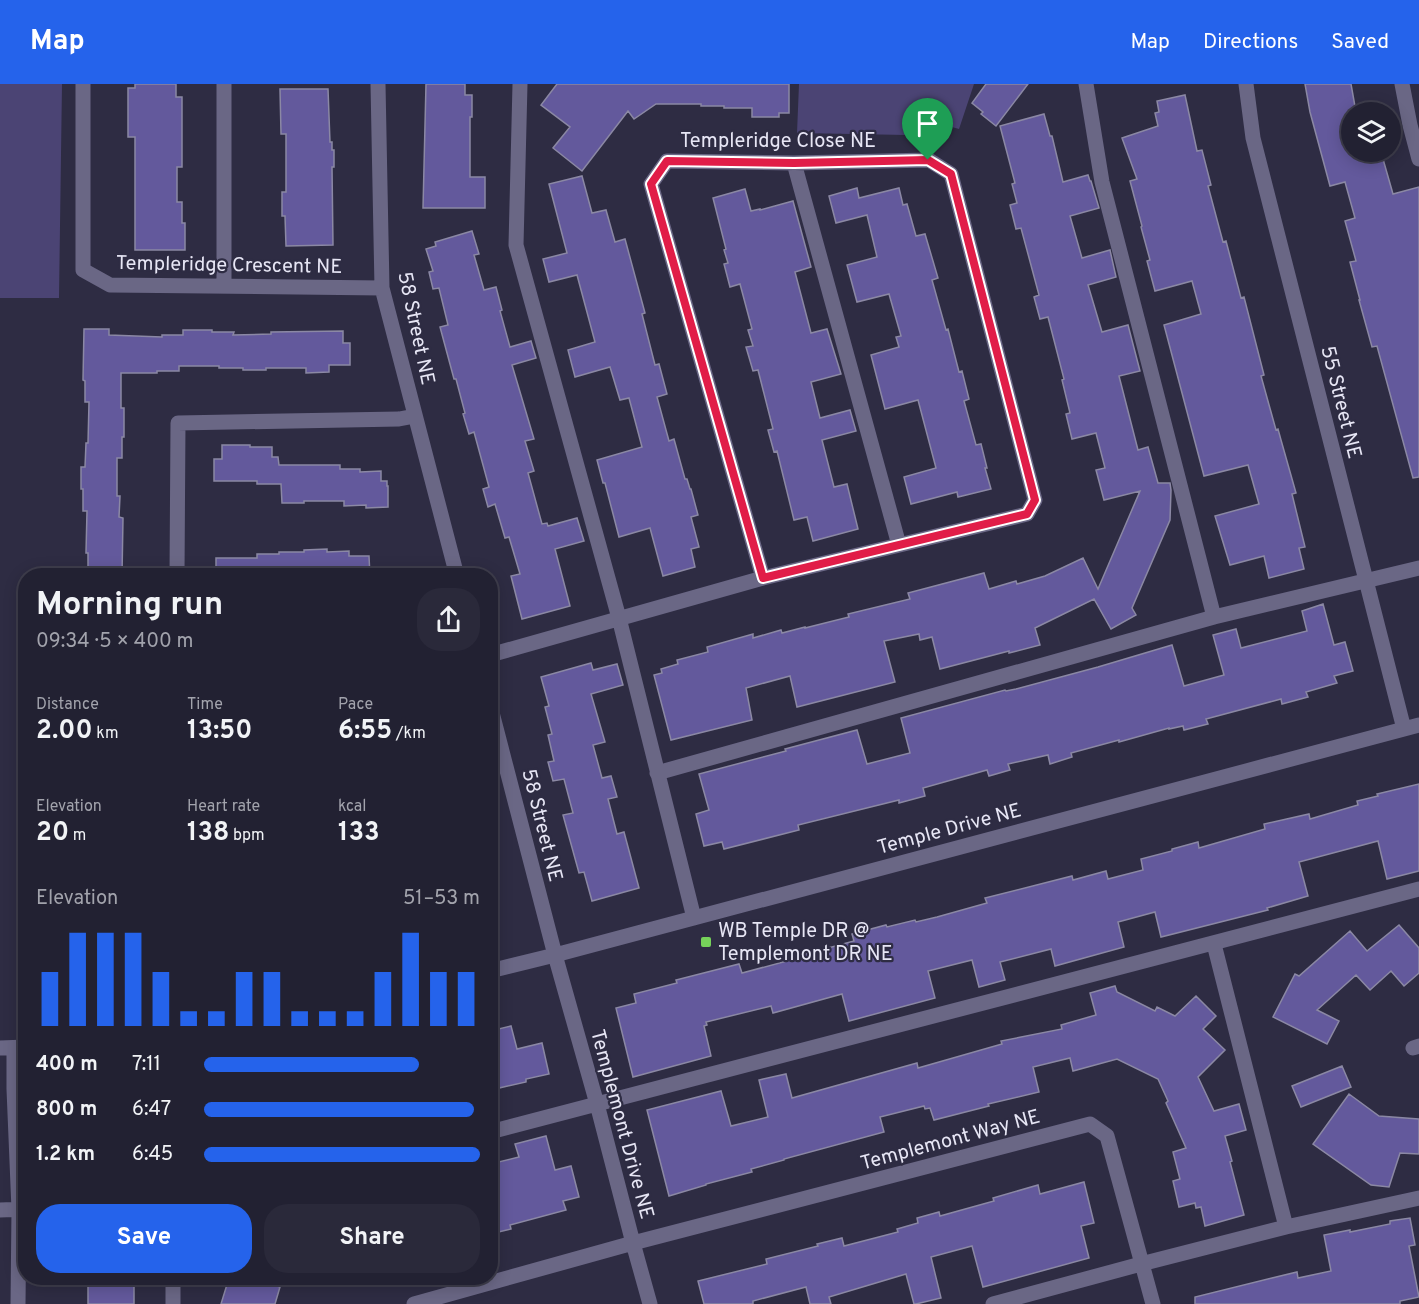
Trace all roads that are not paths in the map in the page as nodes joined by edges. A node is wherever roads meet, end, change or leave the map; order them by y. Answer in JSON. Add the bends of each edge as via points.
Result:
{"nodes":[{"id":1,"x":83,"y":84,"type":"edge"},
{"id":2,"x":224,"y":84,"type":"edge"},
{"id":3,"x":378,"y":84,"type":"edge"},
{"id":4,"x":520,"y":84,"type":"edge"},
{"id":5,"x":1086,"y":84,"type":"edge"},
{"id":6,"x":1246,"y":84,"type":"edge"},
{"id":7,"x":1402,"y":84,"type":"edge"},
{"id":8,"x":1419,"y":159,"type":"edge"},
{"id":9,"x":794,"y":163,"type":"junction"},
{"id":10,"x":224,"y":286,"type":"junction"},
{"id":11,"x":382,"y":288,"type":"junction"},
{"id":12,"x":415,"y":416,"type":"junction"},
{"id":13,"x":899,"y":545,"type":"junction"},
{"id":14,"x":177,"y":568,"type":"edge"},
{"id":15,"x":455,"y":568,"type":"edge"},
{"id":16,"x":1419,"y":568,"type":"edge"},
{"id":17,"x":763,"y":578,"type":"junction"},
{"id":18,"x":1366,"y":581,"type":"junction"},
{"id":19,"x":1214,"y":617,"type":"junction"},
{"id":20,"x":619,"y":618,"type":"junction"},
{"id":21,"x":498,"y":653,"type":"edge"},
{"id":22,"x":1412,"y":727,"type":"edge"},
{"id":23,"x":498,"y":736,"type":"edge"},
{"id":24,"x":657,"y":773,"type":"junction"},
{"id":25,"x":1419,"y":889,"type":"edge"},
{"id":26,"x":694,"y":918,"type":"junction"},
{"id":27,"x":1214,"y":944,"type":"junction"},
{"id":28,"x":555,"y":955,"type":"junction"},
{"id":29,"x":498,"y":969,"type":"edge"},
{"id":30,"x":13,"y":1048,"type":"edge"},
{"id":31,"x":597,"y":1104,"type":"junction"},
{"id":32,"x":498,"y":1130,"type":"edge"},
{"id":33,"x":18,"y":1149,"type":"edge"},
{"id":34,"x":1419,"y":1198,"type":"edge"},
{"id":35,"x":18,"y":1209,"type":"edge"},
{"id":36,"x":0,"y":1210,"type":"edge"},
{"id":37,"x":1286,"y":1227,"type":"junction"},
{"id":38,"x":633,"y":1243,"type":"junction"},
{"id":39,"x":1141,"y":1264,"type":"junction"},
{"id":40,"x":498,"y":1281,"type":"edge"},
{"id":41,"x":19,"y":1285,"type":"edge"},
{"id":42,"x":173,"y":1285,"type":"edge"},
{"id":43,"x":482,"y":1285,"type":"edge"},
{"id":44,"x":18,"y":1304,"type":"edge"},
{"id":45,"x":173,"y":1304,"type":"edge"},
{"id":46,"x":414,"y":1304,"type":"edge"},
{"id":47,"x":650,"y":1304,"type":"edge"},
{"id":48,"x":993,"y":1304,"type":"edge"},
{"id":49,"x":1153,"y":1304,"type":"edge"}],
"edges":[{"from":1,"to":10,"type":"street","name":"Templeridge Crescent NE","via":[[83,270],[110,285]]},
{"from":2,"to":10,"type":"street"},
{"from":3,"to":11,"type":"street","name":"58 Street NE"},
{"from":4,"to":20,"type":"street","via":[[516,245]]},
{"from":5,"to":19,"type":"street","via":[[1102,182]]},
{"from":6,"to":18,"type":"street","name":"55 Street NE","via":[[1253,138]]},
{"from":7,"to":8,"type":"street"},
{"from":9,"to":13,"type":"street"},
{"from":9,"to":13,"type":"street","name":"Templeridge Close NE","via":[[928,160],[951,174],[1035,500],[1027,514]]},
{"from":9,"to":17,"type":"street","name":"Templeridge Close NE","via":[[667,161],[651,184]]},
{"from":10,"to":11,"type":"street","name":"Templeridge Crescent NE"},
{"from":11,"to":12,"type":"street","name":"58 Street NE"},
{"from":12,"to":14,"type":"street","via":[[178,423]]},
{"from":12,"to":15,"type":"street","name":"58 Street NE"},
{"from":13,"to":17,"type":"street","name":"Templeridge Close NE"},
{"from":16,"to":18,"type":"street"},
{"from":17,"to":20,"type":"street","name":"Templeridge Close NE"},
{"from":18,"to":19,"type":"street"},
{"from":18,"to":22,"type":"street","name":"55 Street NE"},
{"from":19,"to":24,"type":"street"},
{"from":20,"to":21,"type":"street","name":"Templeridge Close NE"},
{"from":20,"to":24,"type":"street"},
{"from":22,"to":26,"type":"street","name":"Temple Drive NE"},
{"from":23,"to":28,"type":"street","name":"58 Street NE"},
{"from":24,"to":26,"type":"street"},
{"from":25,"to":27,"type":"street"},
{"from":26,"to":28,"type":"street","name":"Temple Drive NE"},
{"from":27,"to":31,"type":"street"},
{"from":27,"to":37,"type":"street"},
{"from":28,"to":29,"type":"street","name":"Temple Drive NE"},
{"from":28,"to":31,"type":"street","name":"Templemont Drive NE"},
{"from":30,"to":33,"type":"street"},
{"from":31,"to":32,"type":"street"},
{"from":31,"to":38,"type":"street","name":"Templemont Drive NE"},
{"from":34,"to":37,"type":"street"},
{"from":35,"to":36,"type":"street"},
{"from":37,"to":39,"type":"street"},
{"from":38,"to":39,"type":"street","name":"Templemont Way NE","via":[[1090,1124],[1107,1136]]},
{"from":38,"to":40,"type":"street","name":"Templemont Way NE"},
{"from":38,"to":47,"type":"street","name":"Templemont Drive NE"},
{"from":39,"to":48,"type":"street"},
{"from":39,"to":49,"type":"street","name":"Templemont Way NE"},
{"from":41,"to":44,"type":"street"},
{"from":42,"to":45,"type":"street"},
{"from":43,"to":46,"type":"street","name":"Templemont Way NE"}]}
